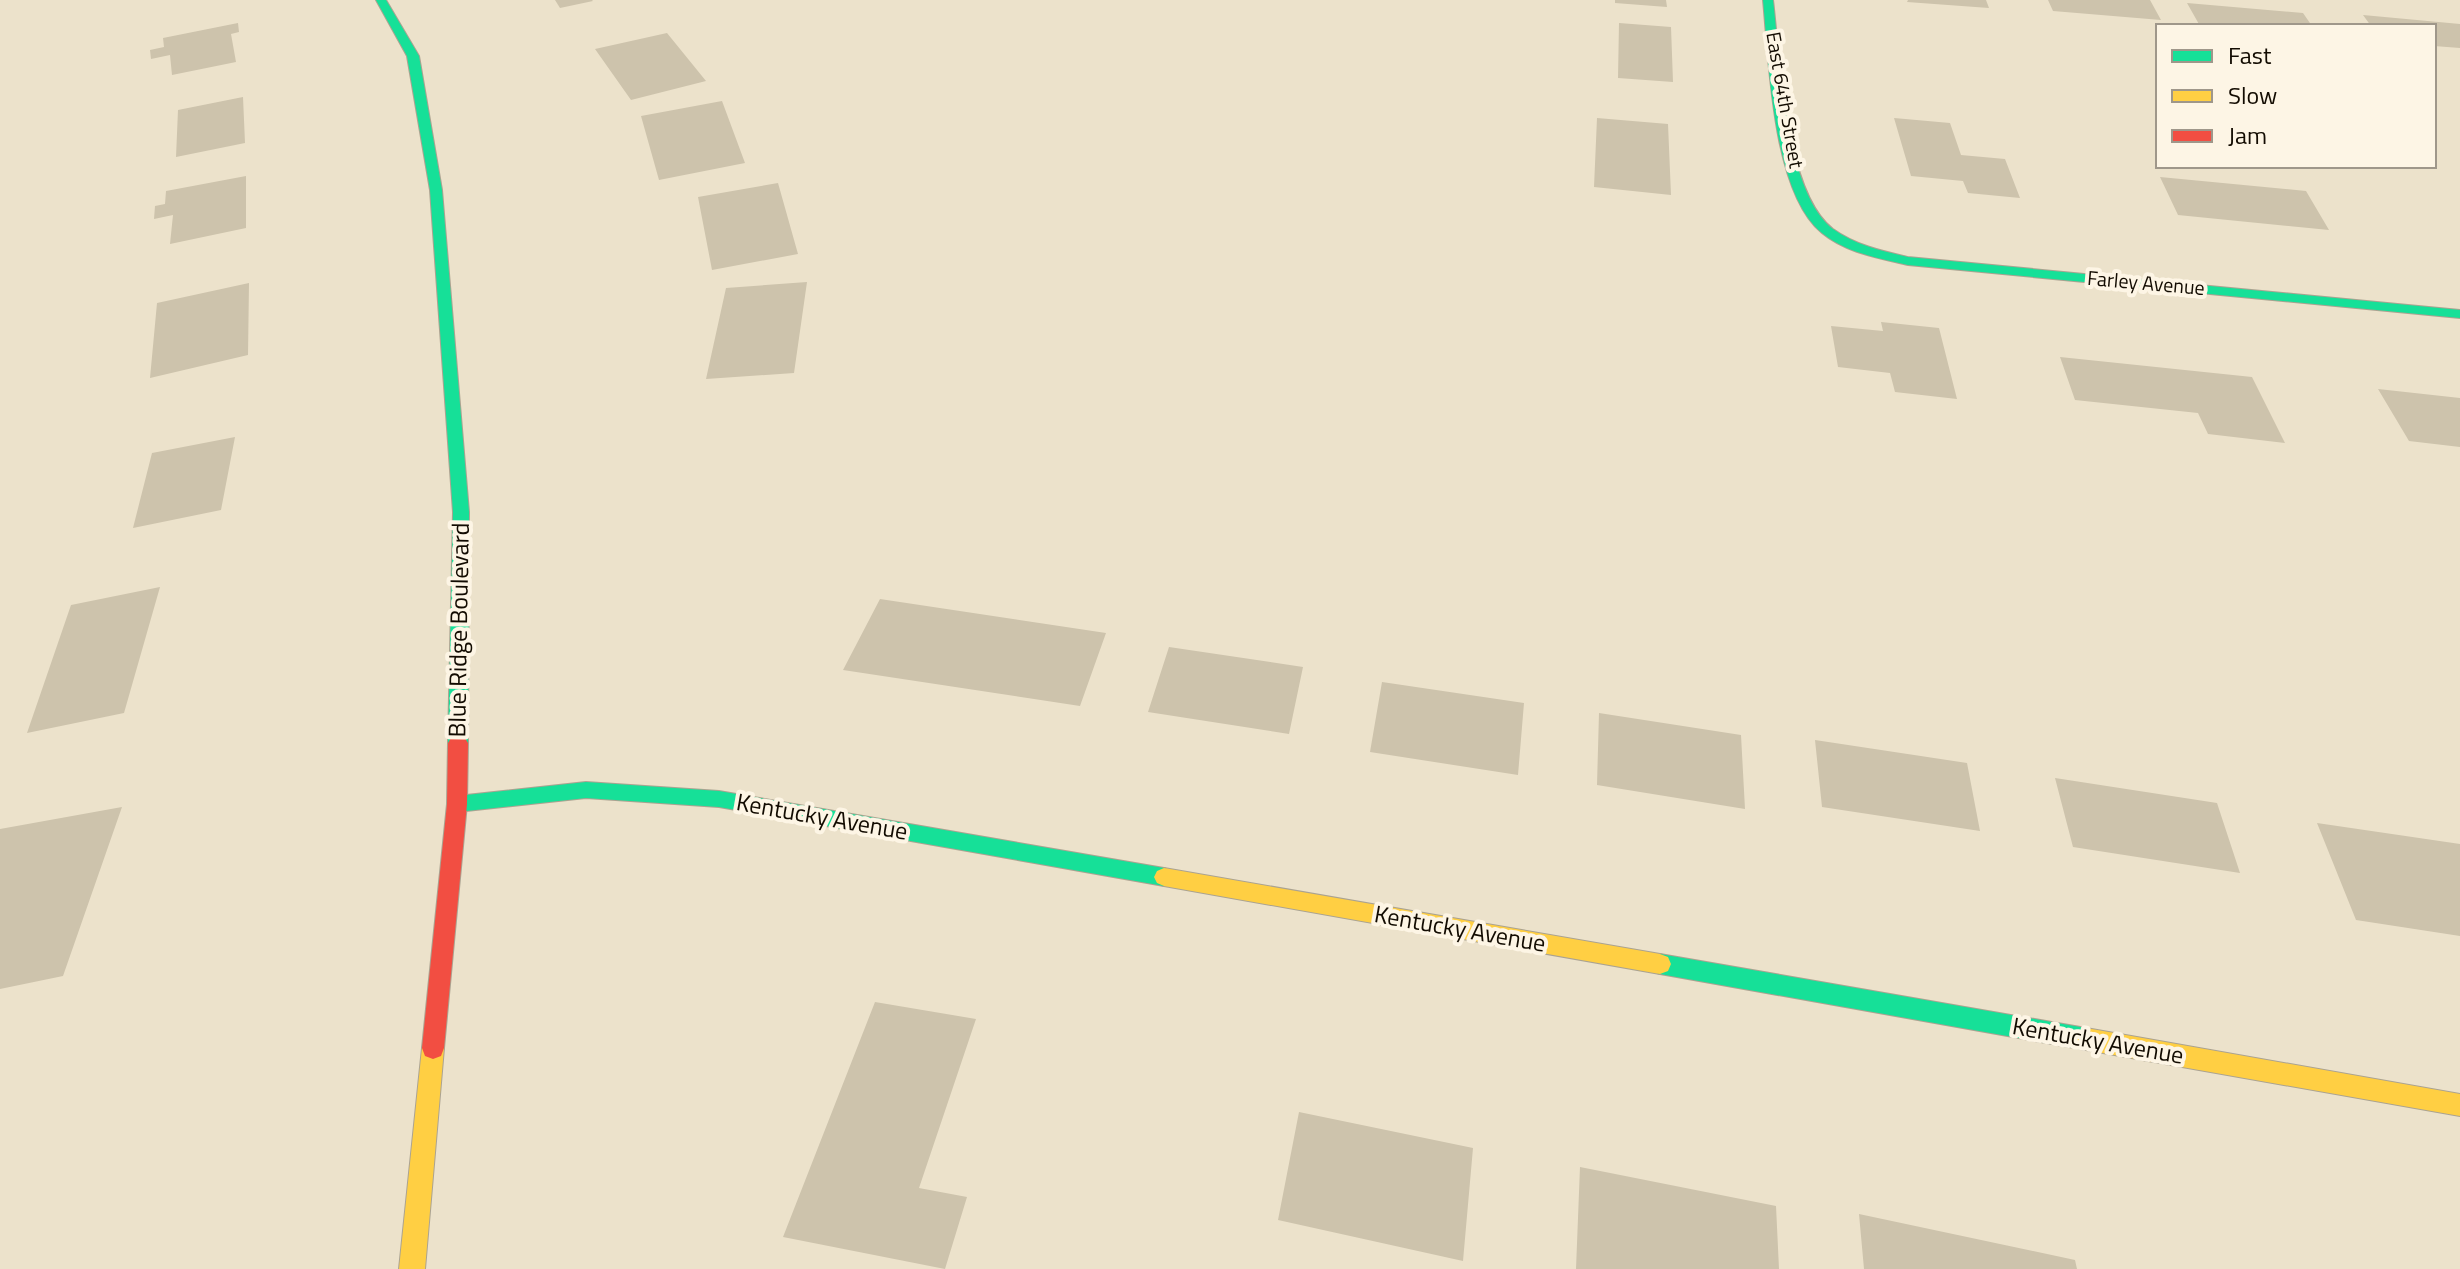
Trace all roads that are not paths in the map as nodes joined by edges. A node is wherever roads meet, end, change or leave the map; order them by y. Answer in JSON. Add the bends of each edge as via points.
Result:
{"nodes":[{"id":1,"x":381,"y":0,"type":"edge"},
{"id":2,"x":1768,"y":0,"type":"edge"},
{"id":3,"x":1836,"y":236,"type":"joint"},
{"id":4,"x":2460,"y":314,"type":"edge"},
{"id":5,"x":457,"y":804,"type":"junction"},
{"id":6,"x":2460,"y":1105,"type":"edge"},
{"id":7,"x":412,"y":1269,"type":"edge"}],
"edges":[{"from":1,"to":5,"type":"street","name":"Blue Ridge Boulevard","via":[[413,56],[436,190],[461,512]]},
{"from":2,"to":3,"type":"street","name":"East 64th Street","via":[[1792,161],[1811,214]]},
{"from":3,"to":4,"type":"street","name":"Farley Avenue","via":[[1908,261]]},
{"from":5,"to":6,"type":"street","name":"Kentucky Avenue","via":[[586,790],[719,799]]},
{"from":5,"to":7,"type":"street","name":"Blue Ridge Boulevard"}]}
